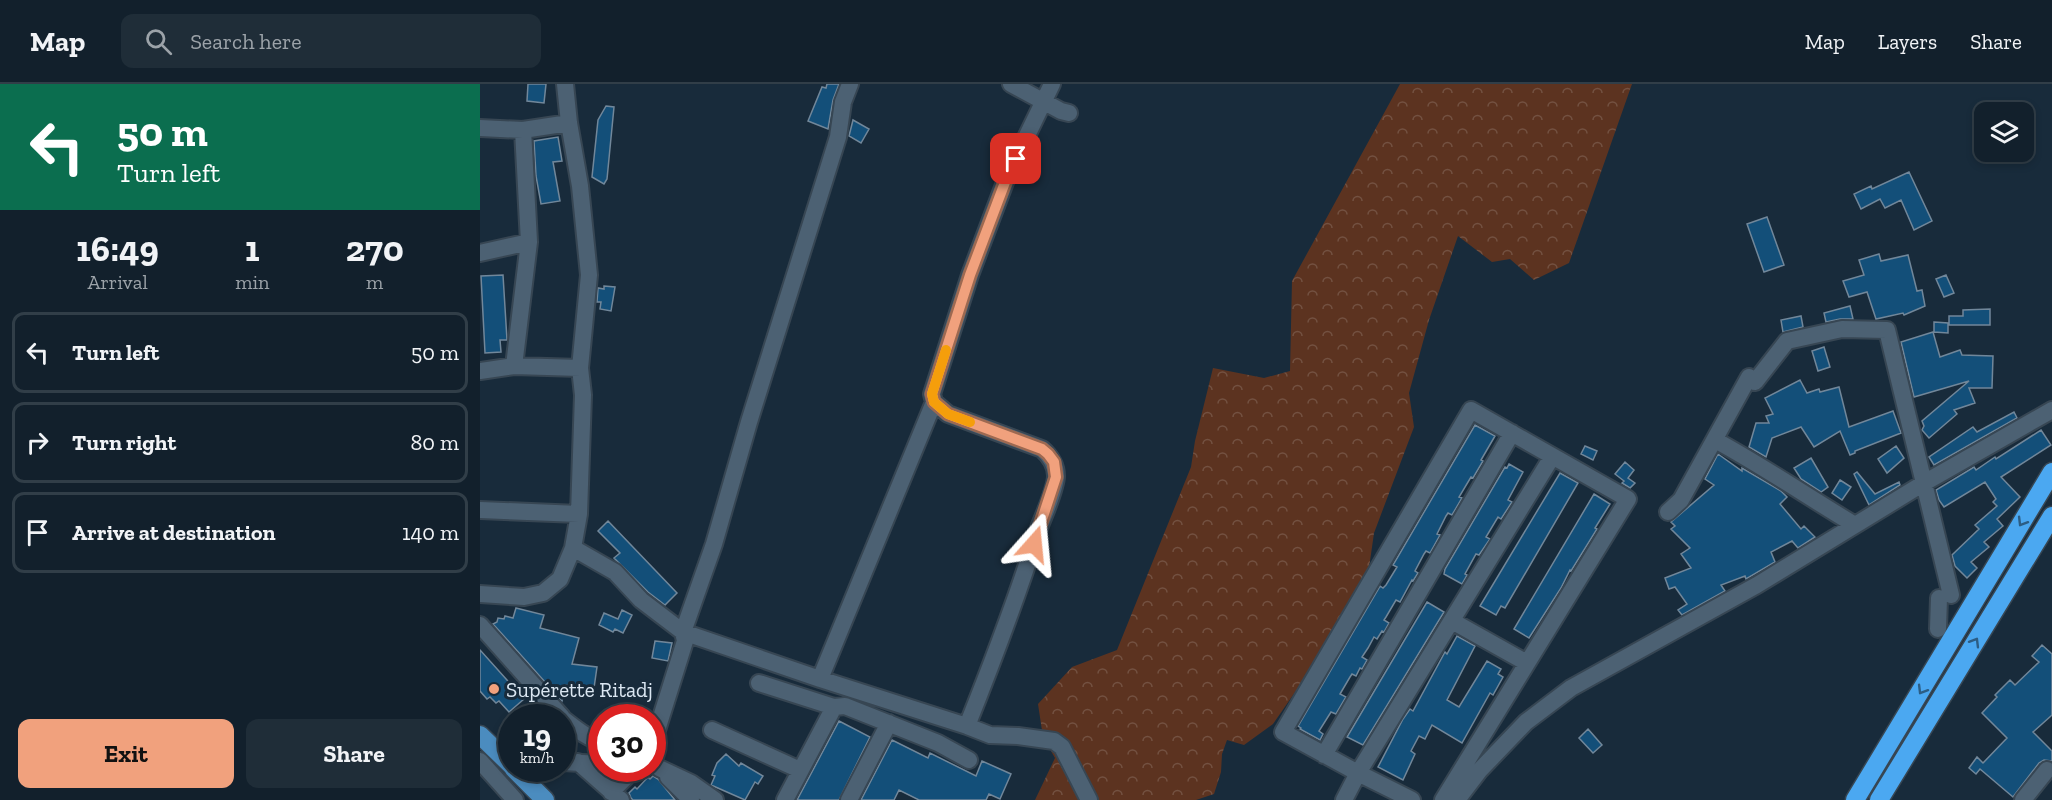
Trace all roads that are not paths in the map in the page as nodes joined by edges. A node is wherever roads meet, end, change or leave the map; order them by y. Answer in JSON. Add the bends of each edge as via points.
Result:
{"nodes":[{"id":1,"x":565,"y":84,"type":"edge"},
{"id":2,"x":850,"y":84,"type":"edge"},
{"id":3,"x":1011,"y":84,"type":"edge"},
{"id":4,"x":1052,"y":84,"type":"edge"},
{"id":5,"x":1044,"y":100,"type":"junction"},
{"id":6,"x":1069,"y":112,"type":"dead end"},
{"id":7,"x":569,"y":123,"type":"junction"},
{"id":8,"x":480,"y":128,"type":"edge"},
{"id":9,"x":523,"y":130,"type":"junction"},
{"id":10,"x":529,"y":242,"type":"junction"},
{"id":11,"x":480,"y":254,"type":"edge"},
{"id":12,"x":514,"y":366,"type":"junction"},
{"id":13,"x":580,"y":368,"type":"junction"},
{"id":14,"x":480,"y":371,"type":"edge"},
{"id":15,"x":934,"y":402,"type":"junction"},
{"id":16,"x":2052,"y":410,"type":"edge"},
{"id":17,"x":1512,"y":433,"type":"junction"},
{"id":18,"x":1715,"y":440,"type":"junction"},
{"id":19,"x":1552,"y":456,"type":"junction"},
{"id":20,"x":2052,"y":472,"type":"edge"},
{"id":21,"x":1924,"y":483,"type":"junction"},
{"id":22,"x":480,"y":510,"type":"edge"},
{"id":23,"x":1668,"y":512,"type":"dead end"},
{"id":24,"x":579,"y":514,"type":"junction"},
{"id":25,"x":2052,"y":516,"type":"edge"},
{"id":26,"x":1855,"y":525,"type":"junction"},
{"id":27,"x":573,"y":548,"type":"junction"},
{"id":28,"x":480,"y":594,"type":"edge"},
{"id":29,"x":1452,"y":621,"type":"junction"},
{"id":30,"x":480,"y":625,"type":"edge"},
{"id":31,"x":1938,"y":628,"type":"dead end"},
{"id":32,"x":683,"y":632,"type":"junction"},
{"id":33,"x":1527,"y":663,"type":"junction"},
{"id":34,"x":820,"y":679,"type":"junction"},
{"id":35,"x":759,"y":683,"type":"dead end"},
{"id":36,"x":550,"y":704,"type":"edge"},
{"id":37,"x":665,"y":704,"type":"edge"},
{"id":38,"x":834,"y":707,"type":"junction"},
{"id":39,"x":480,"y":721,"type":"edge"},
{"id":40,"x":889,"y":723,"type":"junction"},
{"id":41,"x":967,"y":726,"type":"junction"},
{"id":42,"x":712,"y":730,"type":"dead end"},
{"id":43,"x":480,"y":735,"type":"edge"},
{"id":44,"x":498,"y":738,"type":"edge"},
{"id":45,"x":498,"y":753,"type":"edge"},
{"id":46,"x":1324,"y":755,"type":"junction"},
{"id":47,"x":969,"y":760,"type":"dead end"},
{"id":48,"x":480,"y":761,"type":"edge"},
{"id":49,"x":576,"y":766,"type":"edge"},
{"id":50,"x":800,"y":770,"type":"junction"},
{"id":51,"x":2047,"y":770,"type":"dead end"},
{"id":52,"x":666,"y":772,"type":"edge"},
{"id":53,"x":1358,"y":773,"type":"junction"},
{"id":54,"x":666,"y":777,"type":"edge"},
{"id":55,"x":527,"y":782,"type":"edge"},
{"id":56,"x":543,"y":782,"type":"edge"},
{"id":57,"x":623,"y":782,"type":"edge"},
{"id":58,"x":505,"y":796,"type":"edge"},
{"id":59,"x":616,"y":796,"type":"edge"},
{"id":60,"x":545,"y":800,"type":"edge"},
{"id":61,"x":561,"y":800,"type":"edge"},
{"id":62,"x":691,"y":800,"type":"edge"},
{"id":63,"x":715,"y":800,"type":"edge"},
{"id":64,"x":785,"y":800,"type":"edge"},
{"id":65,"x":849,"y":800,"type":"edge"},
{"id":66,"x":1089,"y":800,"type":"edge"},
{"id":67,"x":1344,"y":800,"type":"edge"},
{"id":68,"x":1412,"y":800,"type":"edge"},
{"id":69,"x":1443,"y":800,"type":"edge"},
{"id":70,"x":1457,"y":800,"type":"edge"},
{"id":71,"x":1856,"y":800,"type":"edge"},
{"id":72,"x":1879,"y":800,"type":"edge"},
{"id":73,"x":2023,"y":800,"type":"edge"}],
"edges":[{"from":1,"to":7,"type":"street"},
{"from":2,"to":32,"type":"street","via":[[838,137],[714,544]]},
{"from":3,"to":5,"type":"street"},
{"from":4,"to":5,"type":"street"},
{"from":5,"to":6,"type":"street"},
{"from":5,"to":15,"type":"street","via":[[1007,177],[970,275],[932,394]]},
{"from":7,"to":9,"type":"street"},
{"from":7,"to":13,"type":"street","via":[[589,275]]},
{"from":8,"to":9,"type":"street"},
{"from":9,"to":10,"type":"street"},
{"from":10,"to":11,"type":"street"},
{"from":10,"to":12,"type":"street"},
{"from":12,"to":13,"type":"street"},
{"from":12,"to":14,"type":"street"},
{"from":13,"to":24,"type":"street","via":[[584,395]]},
{"from":15,"to":34,"type":"street"},
{"from":15,"to":41,"type":"street","via":[[948,414],[1042,449],[1054,462],[1056,477]]},
{"from":16,"to":21,"type":"street"},
{"from":17,"to":19,"type":"street"},
{"from":17,"to":46,"type":"street"},
{"from":17,"to":46,"type":"street","via":[[1471,410],[1284,732]]},
{"from":18,"to":21,"type":"street","via":[[1749,377],[1755,382],[1787,340],[1842,329],[1887,330]]},
{"from":18,"to":23,"type":"street","via":[[1681,500]]},
{"from":18,"to":26,"type":"street"},
{"from":19,"to":29,"type":"street"},
{"from":19,"to":33,"type":"street","via":[[1628,499]]},
{"from":20,"to":71,"type":"highway","one_way":true},
{"from":21,"to":26,"type":"street"},
{"from":21,"to":31,"type":"street","via":[[1945,596]]},
{"from":22,"to":24,"type":"street"},
{"from":24,"to":27,"type":"street"},
{"from":72,"to":25,"type":"highway","one_way":true},
{"from":26,"to":70,"type":"street","via":[[1757,585],[1571,688],[1526,722]]},
{"from":27,"to":28,"type":"street","via":[[561,579],[543,593],[524,597]]},
{"from":27,"to":32,"type":"street","via":[[615,573],[649,607]]},
{"from":29,"to":33,"type":"street"},
{"from":29,"to":53,"type":"street"},
{"from":30,"to":36,"type":"street"},
{"from":32,"to":34,"type":"street"},
{"from":32,"to":37,"type":"street","via":[[685,640]]},
{"from":33,"to":69,"type":"street"},
{"from":34,"to":41,"type":"street"},
{"from":35,"to":38,"type":"street"},
{"from":38,"to":40,"type":"street","via":[[844,706]]},
{"from":38,"to":50,"type":"street"},
{"from":39,"to":44,"type":"main road"},
{"from":40,"to":47,"type":"street"},
{"from":40,"to":65,"type":"street"},
{"from":41,"to":66,"type":"street","via":[[990,735],[1054,741],[1062,747]]},
{"from":42,"to":50,"type":"street"},
{"from":43,"to":45,"type":"main road"},
{"from":46,"to":53,"type":"street"},
{"from":48,"to":58,"type":"street"},
{"from":49,"to":59,"type":"street"},
{"from":50,"to":64,"type":"street"},
{"from":51,"to":73,"type":"street"},
{"from":52,"to":63,"type":"street"},
{"from":53,"to":67,"type":"street"},
{"from":53,"to":68,"type":"street"},
{"from":54,"to":62,"type":"street"},
{"from":55,"to":60,"type":"main road"},
{"from":56,"to":61,"type":"main road"},
{"from":57,"to":59,"type":"street"}]}
